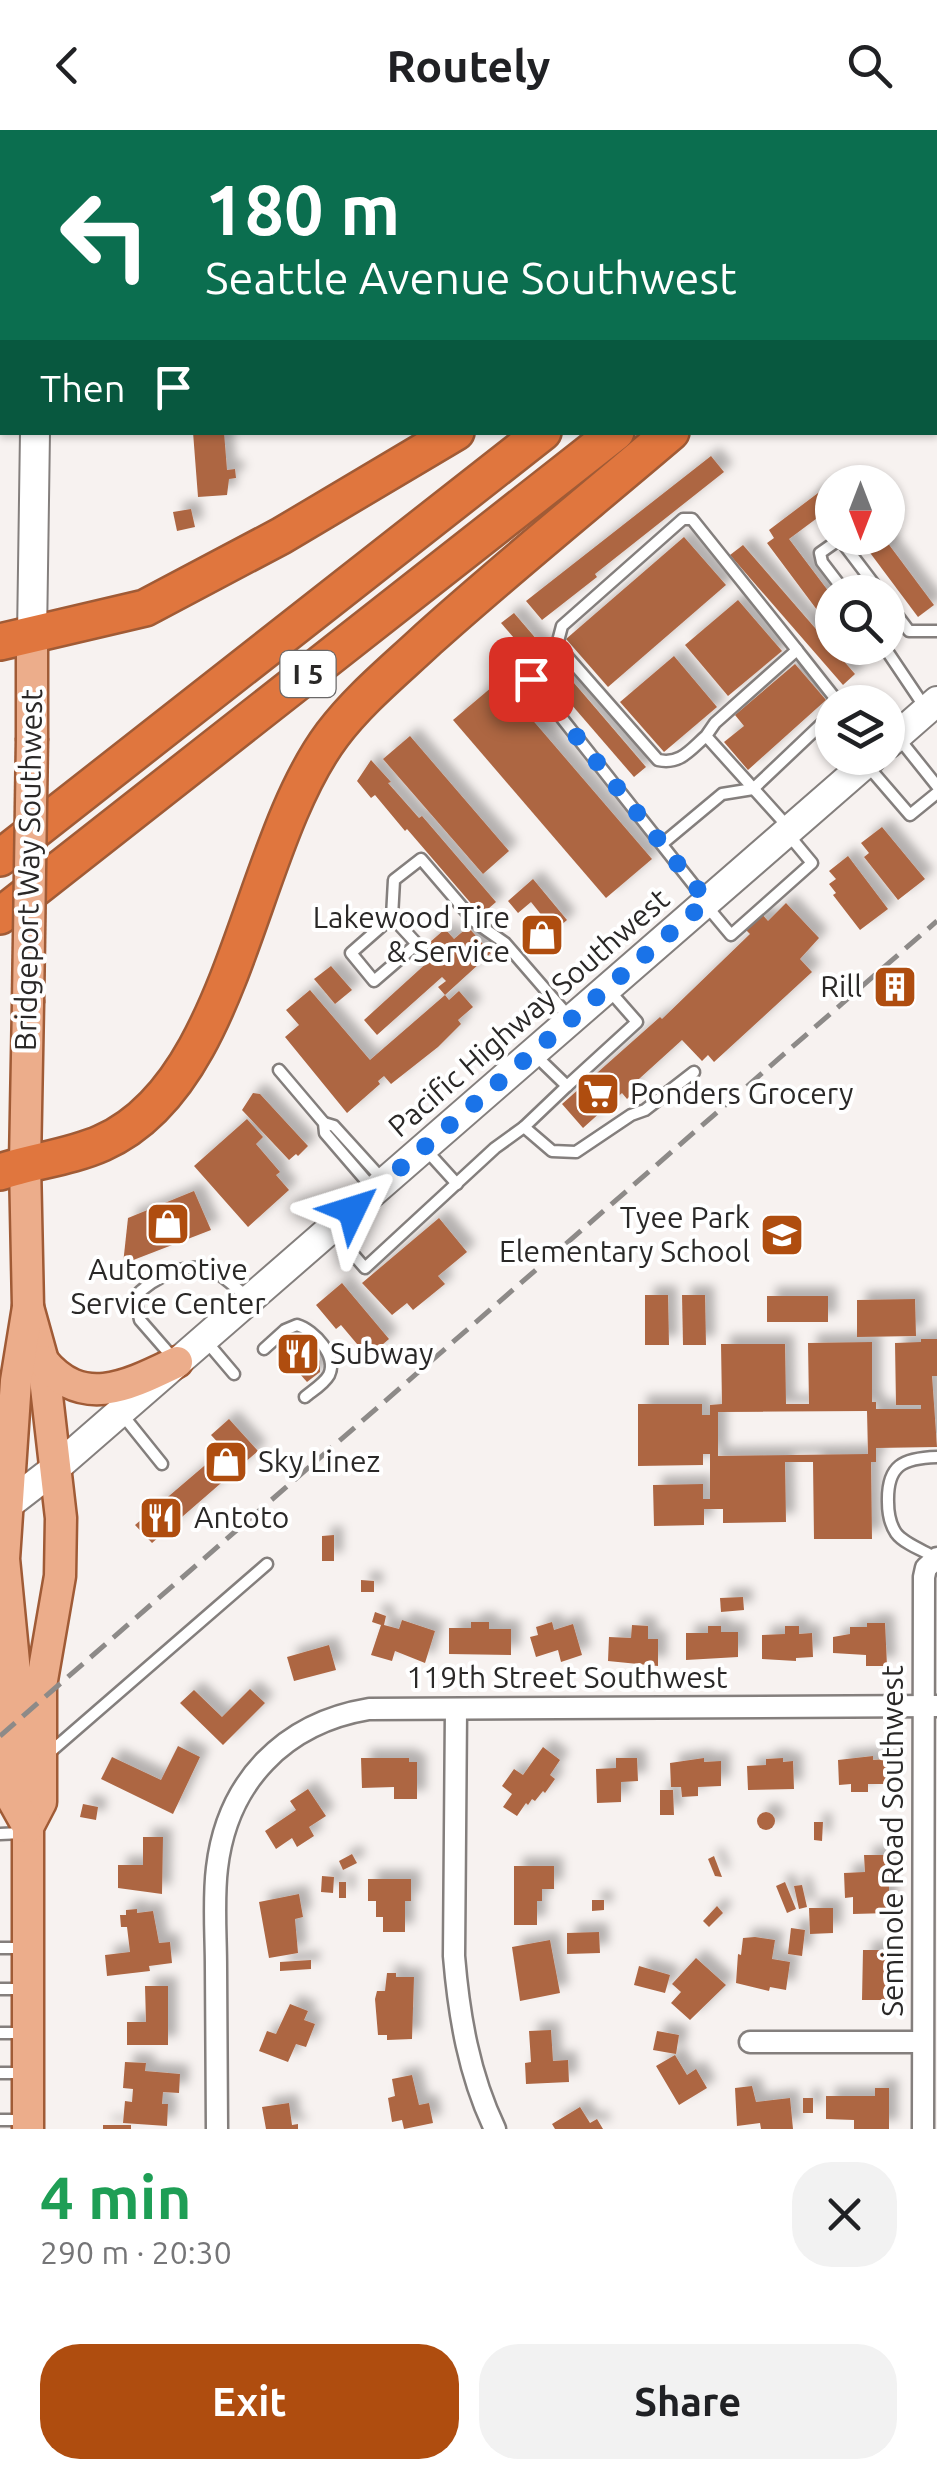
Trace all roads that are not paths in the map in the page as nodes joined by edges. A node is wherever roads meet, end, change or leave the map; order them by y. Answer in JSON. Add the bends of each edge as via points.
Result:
{"nodes":[{"id":1,"x":35,"y":435,"type":"edge"},
{"id":2,"x":451,"y":435,"type":"edge"},
{"id":3,"x":539,"y":435,"type":"edge"},
{"id":4,"x":612,"y":435,"type":"edge"},
{"id":5,"x":667,"y":435,"type":"edge"},
{"id":6,"x":832,"y":575,"type":"edge"},
{"id":7,"x":867,"y":575,"type":"edge"},
{"id":8,"x":905,"y":626,"type":"edge"},
{"id":9,"x":909,"y":631,"type":"junction"},
{"id":10,"x":937,"y":631,"type":"edge"},
{"id":11,"x":905,"y":634,"type":"edge"},
{"id":12,"x":16,"y":640,"type":"edge"},
{"id":13,"x":797,"y":650,"type":"junction"},
{"id":14,"x":900,"y":665,"type":"edge"},
{"id":15,"x":531,"y":679,"type":"dead end"},
{"id":16,"x":825,"y":685,"type":"edge"},
{"id":17,"x":932,"y":705,"type":"edge"},
{"id":18,"x":905,"y":729,"type":"edge"},
{"id":19,"x":815,"y":730,"type":"edge"},
{"id":20,"x":706,"y":736,"type":"junction"},
{"id":21,"x":905,"y":754,"type":"edge"},
{"id":22,"x":851,"y":775,"type":"edge"},
{"id":23,"x":879,"y":775,"type":"edge"},
{"id":24,"x":753,"y":788,"type":"junction"},
{"id":25,"x":937,"y":790,"type":"edge"},
{"id":26,"x":788,"y":830,"type":"junction"},
{"id":27,"x":662,"y":844,"type":"junction"},
{"id":28,"x":0,"y":858,"type":"edge"},
{"id":29,"x":706,"y":902,"type":"junction"},
{"id":30,"x":0,"y":916,"type":"edge"},
{"id":31,"x":392,"y":917,"type":"junction"},
{"id":32,"x":607,"y":988,"type":"junction"},
{"id":33,"x":571,"y":1019,"type":"junction"},
{"id":34,"x":533,"y":1052,"type":"junction"},
{"id":35,"x":279,"y":1070,"type":"dead end"},
{"id":36,"x":694,"y":1072,"type":"dead end"},
{"id":37,"x":566,"y":1086,"type":"junction"},
{"id":38,"x":524,"y":1127,"type":"junction"},
{"id":39,"x":424,"y":1148,"type":"junction"},
{"id":40,"x":12,"y":1168,"type":"edge"},
{"id":41,"x":456,"y":1184,"type":"junction"},
{"id":42,"x":380,"y":1186,"type":"junction"},
{"id":43,"x":330,"y":1229,"type":"junction"},
{"id":44,"x":250,"y":1299,"type":"junction"},
{"id":45,"x":204,"y":1339,"type":"junction"},
{"id":46,"x":264,"y":1348,"type":"dead end"},
{"id":47,"x":32,"y":1356,"type":"junction"},
{"id":48,"x":177,"y":1362,"type":"junction"},
{"id":49,"x":234,"y":1374,"type":"dead end"},
{"id":50,"x":304,"y":1397,"type":"dead end"},
{"id":51,"x":120,"y":1412,"type":"junction"},
{"id":52,"x":6,"y":1420,"type":"edge"},
{"id":53,"x":937,"y":1457,"type":"edge"},
{"id":54,"x":162,"y":1464,"type":"dead end"},
{"id":55,"x":56,"y":1467,"type":"junction"},
{"id":56,"x":3,"y":1509,"type":"edge"},
{"id":57,"x":937,"y":1558,"type":"edge"},
{"id":58,"x":267,"y":1564,"type":"dead end"},
{"id":59,"x":6,"y":1633,"type":"edge"},
{"id":60,"x":931,"y":1706,"type":"edge"},
{"id":61,"x":456,"y":1710,"type":"junction"},
{"id":62,"x":40,"y":1760,"type":"junction"},
{"id":63,"x":19,"y":1831,"type":"edge"},
{"id":64,"x":14,"y":1948,"type":"edge"},
{"id":65,"x":14,"y":1989,"type":"edge"},
{"id":66,"x":14,"y":2033,"type":"edge"},
{"id":67,"x":750,"y":2042,"type":"dead end"},
{"id":68,"x":922,"y":2042,"type":"junction"},
{"id":69,"x":14,"y":2073,"type":"edge"},
{"id":70,"x":19,"y":2123,"type":"edge"},
{"id":71,"x":217,"y":2129,"type":"edge"},
{"id":72,"x":495,"y":2129,"type":"edge"},
{"id":73,"x":923,"y":2129,"type":"edge"}],
"edges":[{"from":1,"to":12,"type":"street","name":"Bridgeport Way Southwest"},
{"from":2,"to":12,"type":"highway","via":[[145,608]]},
{"from":3,"to":28,"type":"highway","number":"I 5"},
{"from":4,"to":30,"type":"highway","number":"I 5"},
{"from":5,"to":40,"type":"highway","via":[[454,616],[330,737],[282,827],[212,1017],[177,1082],[103,1143]]},
{"from":6,"to":7,"type":"lane","via":[[820,553],[837,541]]},
{"from":8,"to":9,"type":"lane"},
{"from":9,"to":10,"type":"lane"},
{"from":9,"to":11,"type":"lane"},
{"from":12,"to":40,"type":"main road","name":"Bridgeport Way Southwest","bridge":true,"via":[[32,738],[28,1003]]},
{"from":13,"to":16,"type":"lane"},
{"from":13,"to":20,"type":"lane"},
{"from":13,"to":20,"type":"lane","via":[[692,519],[683,519],[562,626],[557,645],[658,760],[681,759]]},
{"from":14,"to":17,"type":"lane"},
{"from":15,"to":27,"type":"lane"},
{"from":17,"to":18,"type":"street"},
{"from":19,"to":24,"type":"lane"},
{"from":20,"to":24,"type":"lane"},
{"from":21,"to":25,"type":"lane"},
{"from":22,"to":26,"type":"street","name":"Pacific Highway Southwest"},
{"from":23,"to":25,"type":"lane","via":[[910,815]]},
{"from":24,"to":26,"type":"lane"},
{"from":24,"to":27,"type":"lane","via":[[722,794]]},
{"from":26,"to":29,"type":"street","name":"Pacific Highway Southwest"},
{"from":26,"to":29,"type":"lane","via":[[812,864],[731,934]]},
{"from":27,"to":29,"type":"lane"},
{"from":29,"to":32,"type":"street","name":"Pacific Highway Southwest"},
{"from":31,"to":31,"type":"lane","via":[[351,953],[374,981],[416,944]]},
{"from":31,"to":33,"type":"lane","via":[[394,880],[421,858]]},
{"from":32,"to":33,"type":"street","name":"Pacific Highway Southwest"},
{"from":32,"to":37,"type":"lane","via":[[637,1022]]},
{"from":33,"to":34,"type":"street","name":"Pacific Highway Southwest"},
{"from":34,"to":37,"type":"lane"},
{"from":34,"to":39,"type":"street","name":"Pacific Highway Southwest"},
{"from":35,"to":42,"type":"lane","via":[[324,1123],[325,1134]]},
{"from":36,"to":38,"type":"lane","via":[[576,1152],[552,1151]]},
{"from":37,"to":38,"type":"lane"},
{"from":38,"to":41,"type":"lane"},
{"from":39,"to":41,"type":"lane"},
{"from":39,"to":42,"type":"street","name":"Pacific Highway Southwest"},
{"from":40,"to":47,"type":"main road","name":"Bridgeport Way Southwest"},
{"from":41,"to":43,"type":"lane","via":[[365,1268]]},
{"from":42,"to":43,"type":"street","name":"Pacific Highway Southwest"},
{"from":43,"to":44,"type":"street","name":"Pacific Highway Southwest"},
{"from":44,"to":45,"type":"street","name":"Pacific Highway Southwest"},
{"from":44,"to":48,"type":"lane","via":[[204,1268],[145,1286],[135,1297],[140,1320]]},
{"from":45,"to":48,"type":"street","name":"Pacific Highway Southwest"},
{"from":45,"to":49,"type":"lane"},
{"from":46,"to":50,"type":"lane","via":[[297,1325],[326,1350],[328,1376]]},
{"from":47,"to":48,"type":"main road","via":[[63,1382],[85,1389],[134,1382]]},
{"from":47,"to":52,"type":"main road","name":"Bridgeport Way Southwest"},
{"from":47,"to":55,"type":"main road","name":"Bridgeport Way Southwest"},
{"from":48,"to":51,"type":"street","name":"Pacific Highway Southwest"},
{"from":51,"to":54,"type":"lane"},
{"from":51,"to":55,"type":"street","name":"Pacific Highway Southwest"},
{"from":52,"to":56,"type":"main road","name":"Bridgeport Way Southwest"},
{"from":53,"to":57,"type":"lane","via":[[915,1457],[896,1467],[888,1486],[888,1514],[897,1535]]},
{"from":55,"to":56,"type":"street","name":"Pacific Highway Southwest"},
{"from":55,"to":62,"type":"main road","name":"Bridgeport Way Southwest","via":[[60,1576],[41,1686]]},
{"from":56,"to":59,"type":"main road","name":"Bridgeport Way Southwest"},
{"from":57,"to":60,"type":"street","name":"Seminole Road Southwest","via":[[924,1576]]},
{"from":58,"to":62,"type":"lane"},
{"from":59,"to":63,"type":"main road","name":"Bridgeport Way Southwest"},
{"from":60,"to":61,"type":"street","name":"119th Street Southwest"},
{"from":60,"to":68,"type":"street","name":"Seminole Road Southwest"},
{"from":61,"to":71,"type":"street","name":"119th Street Southwest","via":[[369,1710],[314,1725],[266,1760],[233,1803],[216,1880]]},
{"from":61,"to":72,"type":"street","via":[[457,1993],[476,2083]]},
{"from":62,"to":63,"type":"main road","name":"Bridgeport Way Southwest","via":[[41,1802]]},
{"from":63,"to":64,"type":"main road","name":"Bridgeport Way Southwest"},
{"from":64,"to":65,"type":"main road","name":"Bridgeport Way Southwest"},
{"from":65,"to":66,"type":"main road","name":"Bridgeport Way Southwest"},
{"from":66,"to":69,"type":"main road","name":"Bridgeport Way Southwest"},
{"from":67,"to":68,"type":"street"},
{"from":68,"to":73,"type":"street","name":"Seminole Road Southwest"},
{"from":69,"to":70,"type":"main road","name":"Bridgeport Way Southwest"}]}
